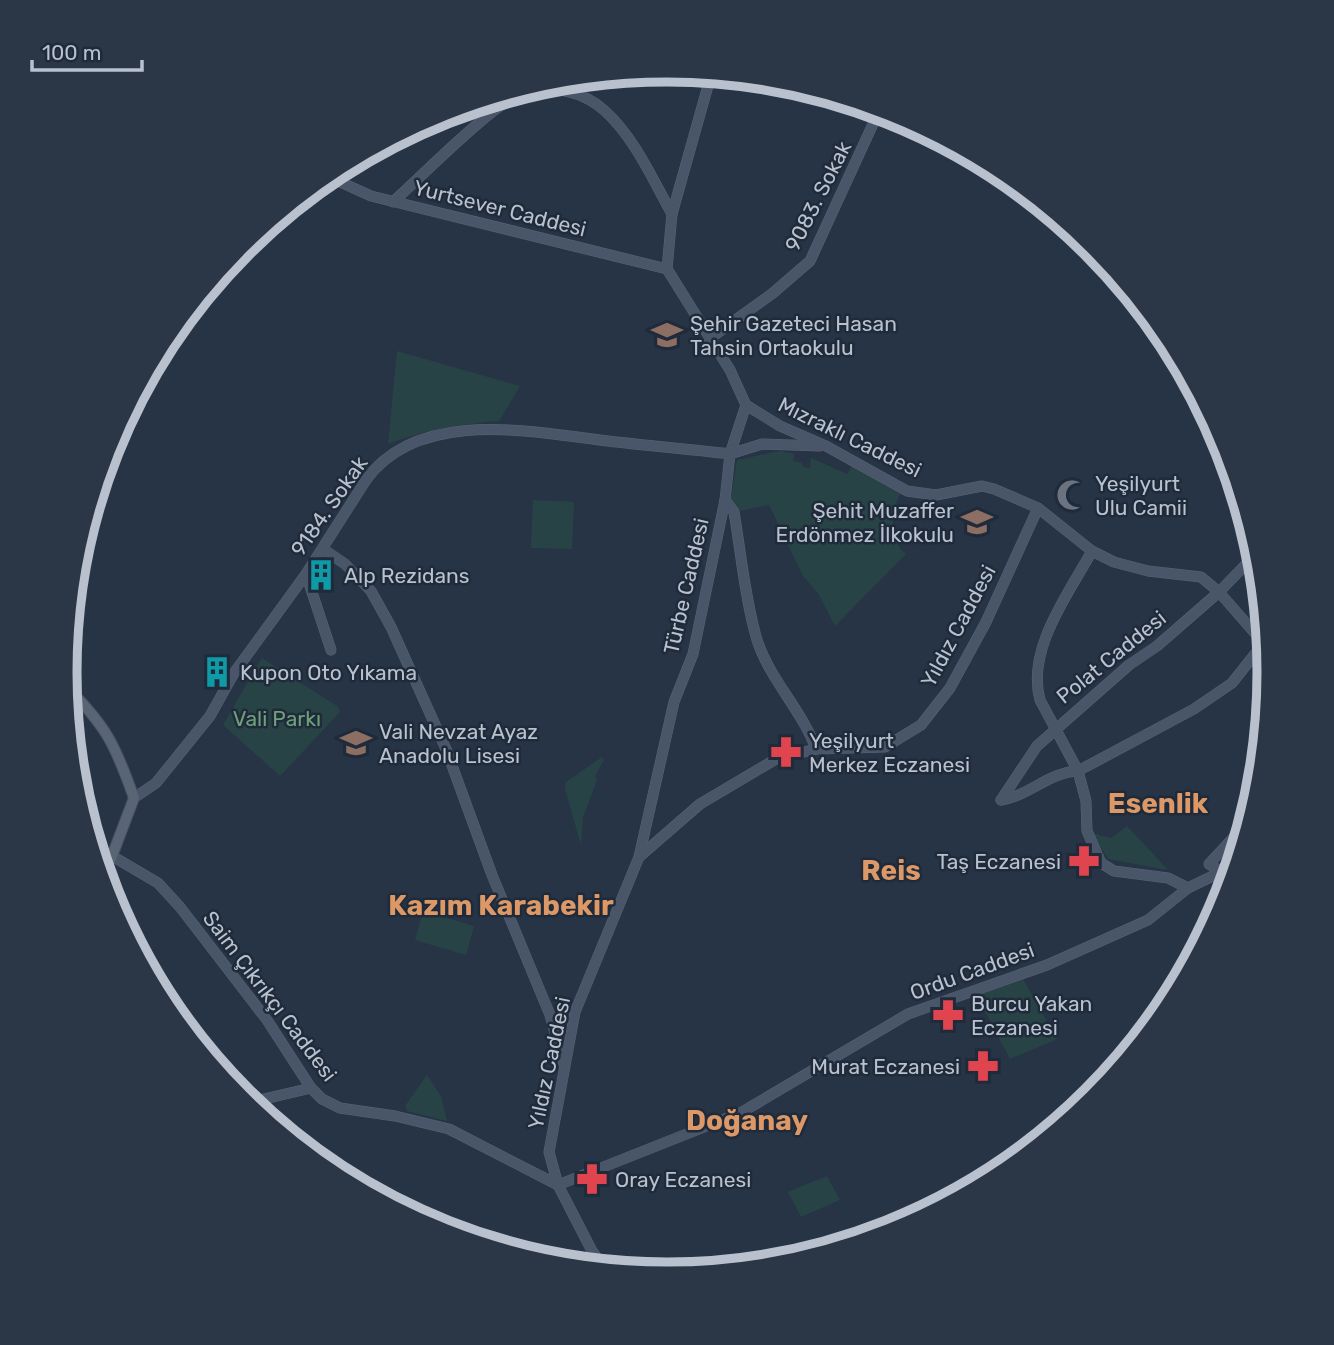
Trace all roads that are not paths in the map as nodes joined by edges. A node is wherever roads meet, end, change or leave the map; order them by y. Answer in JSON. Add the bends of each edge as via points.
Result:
{"nodes":[{"id":1,"x":708,"y":84,"type":"edge"},
{"id":2,"x":568,"y":92,"type":"edge"},
{"id":3,"x":505,"y":106,"type":"edge"},
{"id":4,"x":875,"y":120,"type":"edge"},
{"id":5,"x":340,"y":182,"type":"edge"},
{"id":6,"x":393,"y":202,"type":"junction"},
{"id":7,"x":672,"y":214,"type":"junction"},
{"id":8,"x":667,"y":269,"type":"junction"},
{"id":9,"x":709,"y":339,"type":"junction"},
{"id":10,"x":746,"y":405,"type":"junction"},
{"id":11,"x":827,"y":446,"type":"junction"},
{"id":12,"x":730,"y":454,"type":"junction"},
{"id":13,"x":725,"y":500,"type":"junction"},
{"id":14,"x":1038,"y":508,"type":"junction"},
{"id":15,"x":323,"y":549,"type":"junction"},
{"id":16,"x":1092,"y":551,"type":"junction"},
{"id":17,"x":1247,"y":563,"type":"edge"},
{"id":18,"x":306,"y":574,"type":"junction"},
{"id":19,"x":1219,"y":592,"type":"junction"},
{"id":20,"x":1256,"y":635,"type":"edge"},
{"id":21,"x":331,"y":650,"type":"dead end"},
{"id":22,"x":1257,"y":655,"type":"edge"},
{"id":23,"x":78,"y":697,"type":"edge"},
{"id":24,"x":1054,"y":729,"type":"junction"},
{"id":25,"x":816,"y":749,"type":"junction"},
{"id":26,"x":1078,"y":771,"type":"junction"},
{"id":27,"x":134,"y":798,"type":"junction"},
{"id":28,"x":1233,"y":838,"type":"edge"},
{"id":29,"x":112,"y":856,"type":"junction"},
{"id":30,"x":639,"y":857,"type":"junction"},
{"id":31,"x":108,"y":863,"type":"edge"},
{"id":32,"x":1219,"y":873,"type":"joint"},
{"id":33,"x":1188,"y":888,"type":"junction"},
{"id":34,"x":565,"y":1065,"type":"junction"},
{"id":35,"x":311,"y":1088,"type":"junction"},
{"id":36,"x":261,"y":1100,"type":"edge"},
{"id":37,"x":558,"y":1185,"type":"junction"},
{"id":38,"x":597,"y":1258,"type":"edge"}],
"edges":[{"from":1,"to":7,"type":"main road"},
{"from":2,"to":7,"type":"main road","via":[[591,101],[615,121]]},
{"from":3,"to":6,"type":"main road"},
{"from":4,"to":9,"type":"main road","name":"9083. Sokak","via":[[810,261]]},
{"from":5,"to":6,"type":"main road","name":"Yurtsever Caddesi"},
{"from":6,"to":8,"type":"main road","name":"Yurtsever Caddesi"},
{"from":7,"to":8,"type":"main road"},
{"from":8,"to":9,"type":"main road","name":"Mızraklı Caddesi"},
{"from":9,"to":10,"type":"main road","name":"Mızraklı Caddesi"},
{"from":10,"to":11,"type":"main road","name":"Mızraklı Caddesi"},
{"from":10,"to":12,"type":"main road","name":"Türbe Caddesi"},
{"from":11,"to":12,"type":"main road","name":"9184. Sokak","via":[[762,444]]},
{"from":11,"to":14,"type":"main road","name":"Mızraklı Caddesi","via":[[907,491],[936,495],[982,486]]},
{"from":12,"to":13,"type":"main road","name":"Türbe Caddesi"},
{"from":12,"to":15,"type":"main road","name":"9184. Sokak","via":[[500,428],[455,432],[415,444],[379,465]]},
{"from":13,"to":25,"type":"main road","via":[[734,512],[757,640]]},
{"from":13,"to":30,"type":"main road","name":"Türbe Caddesi","via":[[693,654],[674,702]]},
{"from":14,"to":16,"type":"main road","name":"Mızraklı Caddesi"},
{"from":14,"to":25,"type":"main road","name":"Yıldız Caddesi","via":[[986,622],[950,688],[921,726],[885,747]]},
{"from":15,"to":18,"type":"main road","name":"9184. Sokak"},
{"from":15,"to":34,"type":"main road","via":[[371,591],[391,627],[446,749],[550,1015]]},
{"from":16,"to":19,"type":"main road","name":"Mızraklı Caddesi","via":[[1147,571],[1201,577]]},
{"from":16,"to":24,"type":"main road","via":[[1052,623],[1038,667],[1037,688]]},
{"from":17,"to":19,"type":"main road","name":"Polat Caddesi"},
{"from":18,"to":21,"type":"main road"},
{"from":18,"to":27,"type":"main road","name":"9184. Sokak","via":[[234,673],[210,716],[156,783]]},
{"from":19,"to":20,"type":"main road","name":"Mızraklı Caddesi"},
{"from":19,"to":24,"type":"main road","name":"Polat Caddesi"},
{"from":22,"to":26,"type":"main road","via":[[1232,684],[1194,709]]},
{"from":23,"to":27,"type":"main road","via":[[115,745]]},
{"from":24,"to":26,"type":"main road"},
{"from":24,"to":26,"type":"main road","name":"Polat Caddesi","via":[[1001,800],[1012,799],[1062,772]]},
{"from":25,"to":30,"type":"main road","name":"Yıldız Caddesi","via":[[776,759],[700,804]]},
{"from":26,"to":33,"type":"main road","via":[[1087,831],[1101,863],[1114,871],[1168,878]]},
{"from":27,"to":29,"type":"main road"},
{"from":28,"to":32,"type":"main road","via":[[1209,864]]},
{"from":29,"to":31,"type":"main road"},
{"from":29,"to":35,"type":"main road","name":"Saim Çıkrıkçı Caddesi","via":[[158,883],[180,907],[267,1020]]},
{"from":30,"to":34,"type":"main road","name":"Yıldız Caddesi","via":[[575,1012]]},
{"from":32,"to":33,"type":"main road","name":"Ordu Caddesi"},
{"from":33,"to":37,"type":"main road","name":"Ordu Caddesi","via":[[1147,920],[1047,965],[908,1014],[742,1112]]},
{"from":34,"to":37,"type":"main road","name":"Yıldız Caddesi","via":[[549,1152]]},
{"from":35,"to":36,"type":"main road"},
{"from":35,"to":37,"type":"main road","name":"Saim Çıkrıkçı Caddesi","via":[[340,1108],[449,1129]]},
{"from":37,"to":38,"type":"main road"}]}
